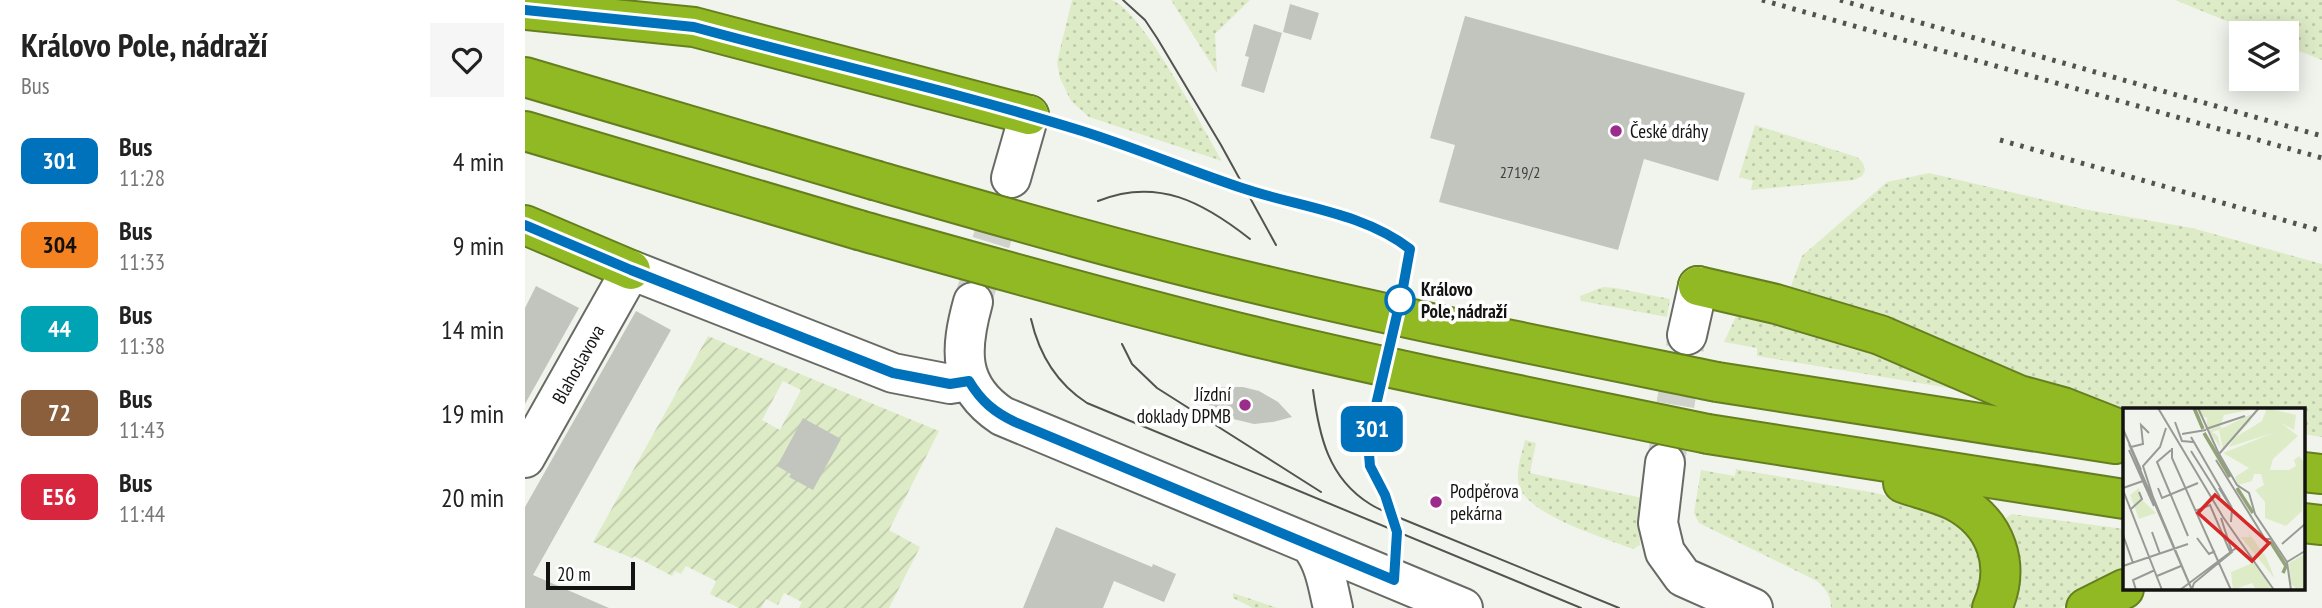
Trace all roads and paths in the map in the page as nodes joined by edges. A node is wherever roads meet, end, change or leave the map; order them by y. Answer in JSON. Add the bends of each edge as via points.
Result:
{"nodes":[{"id":1,"x":525,"y":10,"type":"edge"},
{"id":2,"x":525,"y":77,"type":"edge"},
{"id":3,"x":1029,"y":115,"type":"joint"},
{"id":4,"x":525,"y":131,"type":"edge"},
{"id":5,"x":1011,"y":178,"type":"tunnel mouth"},
{"id":6,"x":525,"y":225,"type":"edge"},
{"id":7,"x":631,"y":270,"type":"junction"},
{"id":8,"x":1698,"y":286,"type":"joint"},
{"id":9,"x":973,"y":302,"type":"tunnel mouth"},
{"id":10,"x":1687,"y":335,"type":"tunnel mouth"},
{"id":11,"x":969,"y":381,"type":"junction"},
{"id":12,"x":2123,"y":430,"type":"edge"},
{"id":13,"x":2123,"y":445,"type":"edge"},
{"id":14,"x":1815,"y":452,"type":"junction"},
{"id":15,"x":525,"y":458,"type":"edge"},
{"id":16,"x":1665,"y":463,"type":"tunnel mouth"},
{"id":17,"x":2123,"y":499,"type":"edge"},
{"id":18,"x":1311,"y":547,"type":"junction"},
{"id":19,"x":2123,"y":590,"type":"edge"},
{"id":20,"x":1390,"y":594,"type":"edge"},
{"id":21,"x":1333,"y":608,"type":"edge"},
{"id":22,"x":1463,"y":608,"type":"edge"},
{"id":23,"x":1753,"y":608,"type":"edge"},
{"id":24,"x":1992,"y":608,"type":"edge"},
{"id":25,"x":2086,"y":608,"type":"edge"}],
"edges":[{"from":1,"to":3,"type":"highway","via":[[694,27]]},
{"from":2,"to":13,"type":"highway","bridge":true,"via":[[1051,232],[1423,323],[1717,382]]},
{"from":3,"to":5,"type":"street"},
{"from":4,"to":14,"type":"highway","bridge":true,"via":[[859,230],[1247,335]]},
{"from":6,"to":7,"type":"highway"},
{"from":7,"to":11,"type":"street","via":[[893,373],[950,384]]},
{"from":7,"to":15,"type":"street","name":"Blahoslavova"},
{"from":8,"to":10,"type":"street"},
{"from":8,"to":12,"type":"highway","via":[[1880,335],[2019,395]]},
{"from":9,"to":11,"type":"street","via":[[963,346]]},
{"from":11,"to":18,"type":"street","via":[[990,408],[1015,422]]},
{"from":14,"to":17,"type":"highway"},
{"from":14,"to":24,"type":"highway","via":[[1952,500],[1973,513],[1992,536],[2000,562],[2001,586]]},
{"from":16,"to":23,"type":"street","via":[[1658,523],[1665,552],[1683,577]]},
{"from":18,"to":20,"type":"street"},
{"from":18,"to":21,"type":"street","via":[[1327,580]]},
{"from":19,"to":25,"type":"highway"},
{"from":20,"to":22,"type":"street"}]}
